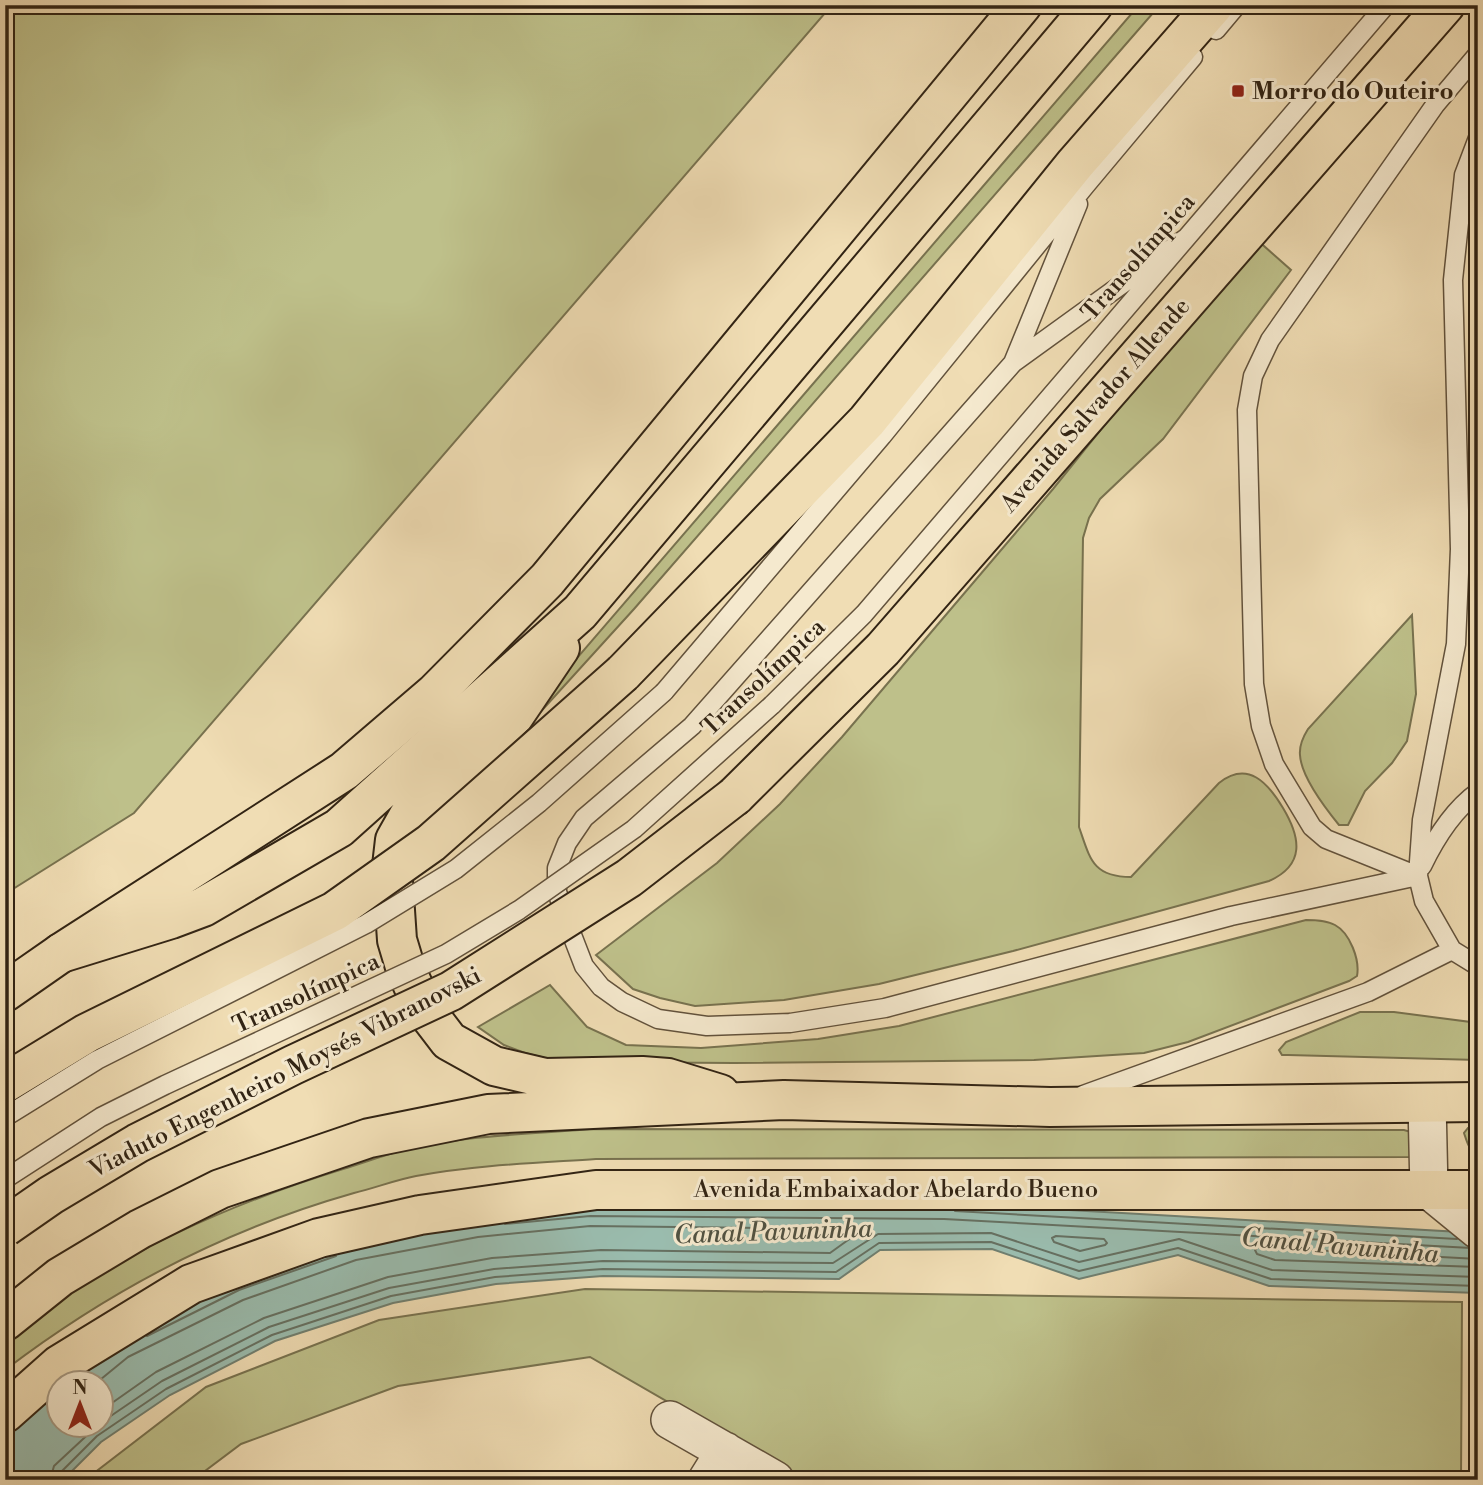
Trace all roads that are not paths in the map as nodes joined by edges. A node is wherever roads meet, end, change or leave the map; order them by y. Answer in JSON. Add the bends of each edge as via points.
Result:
{"nodes":[{"id":1,"x":1022,"y":5,"type":"edge"},
{"id":2,"x":1093,"y":5,"type":"edge"},
{"id":3,"x":1214,"y":5,"type":"edge"},
{"id":4,"x":1237,"y":5,"type":"edge"},
{"id":5,"x":1386,"y":5,"type":"edge"},
{"id":6,"x":1445,"y":5,"type":"edge"},
{"id":7,"x":1478,"y":54,"type":"edge"},
{"id":8,"x":1478,"y":138,"type":"edge"},
{"id":9,"x":1085,"y":186,"type":"junction"},
{"id":10,"x":1186,"y":238,"type":"junction"},
{"id":11,"x":1013,"y":363,"type":"junction"},
{"id":12,"x":580,"y":612,"type":"junction"},
{"id":13,"x":1478,"y":792,"type":"edge"},
{"id":14,"x":735,"y":796,"type":"joint"},
{"id":15,"x":1418,"y":876,"type":"junction"},
{"id":16,"x":1452,"y":950,"type":"junction"},
{"id":17,"x":61,"y":953,"type":"junction"},
{"id":18,"x":1478,"y":966,"type":"edge"},
{"id":19,"x":5,"y":992,"type":"edge"},
{"id":20,"x":5,"y":1083,"type":"edge"},
{"id":21,"x":749,"y":1102,"type":"junction"},
{"id":22,"x":1478,"y":1102,"type":"edge"},
{"id":23,"x":1427,"y":1103,"type":"junction"},
{"id":24,"x":1050,"y":1107,"type":"junction"},
{"id":25,"x":5,"y":1117,"type":"edge"},
{"id":26,"x":5,"y":1180,"type":"edge"},
{"id":27,"x":1429,"y":1190,"type":"junction"},
{"id":28,"x":1478,"y":1190,"type":"edge"},
{"id":29,"x":5,"y":1227,"type":"edge"},
{"id":30,"x":1478,"y":1230,"type":"edge"},
{"id":31,"x":5,"y":1321,"type":"edge"},
{"id":32,"x":5,"y":1413,"type":"edge"},
{"id":33,"x":670,"y":1420,"type":"dead end"},
{"id":34,"x":716,"y":1465,"type":"edge"},
{"id":35,"x":775,"y":1480,"type":"edge"}],
"edges":[{"from":1,"to":17,"type":"main road","via":[[547,580],[435,693],[344,771]]},
{"from":2,"to":12,"type":"main road"},
{"from":3,"to":20,"type":"main road","bridge":true,"via":[[1075,164],[867,421],[623,673],[431,843],[335,911],[88,1033]]},
{"from":4,"to":9,"type":"lane","name":"Transolímpica"},
{"from":5,"to":10,"type":"lane","name":"Transolímpica"},
{"from":6,"to":14,"type":"main road","name":"Avenida Salvador Allende","via":[[883,649]]},
{"from":7,"to":15,"type":"lane","via":[[1435,105],[1270,340],[1253,376],[1247,410],[1254,684],[1274,764],[1312,827],[1326,839]]},
{"from":8,"to":15,"type":"lane","via":[[1464,175],[1453,280],[1460,548],[1456,644],[1422,820]]},
{"from":9,"to":11,"type":"lane"},
{"from":9,"to":25,"type":"lane","name":"Transolímpica","bridge":true,"via":[[882,436],[664,692],[538,803],[456,869],[366,924],[97,1060]]},
{"from":10,"to":11,"type":"lane"},
{"from":10,"to":26,"type":"lane","name":"Transolímpica","bridge":true,"via":[[864,614],[772,705],[634,829],[519,910],[446,954],[101,1117]]},
{"from":11,"to":15,"type":"lane","via":[[692,726],[584,818],[557,868],[557,892],[584,966],[611,995],[658,1019],[706,1026],[790,1023],[885,1008],[1231,916]]},
{"from":12,"to":17,"type":"main road","via":[[339,828],[202,907]]},
{"from":12,"to":21,"type":"main road","via":[[514,716],[408,817],[395,840],[392,866],[397,940],[406,970],[424,1007],[449,1041],[494,1066],[545,1078],[668,1078]]},
{"from":13,"to":15,"type":"lane","via":[[1443,828]]},
{"from":14,"to":29,"type":"main road","name":"Viaduto Engenheiro Moysés Vibranovski","bridge":true,"via":[[629,878],[451,991],[138,1143]]},
{"from":15,"to":16,"type":"lane","via":[[1424,901]]},
{"from":16,"to":18,"type":"lane"},
{"from":16,"to":24,"type":"lane","via":[[1368,992]]},
{"from":17,"to":19,"type":"main road"},
{"from":21,"to":24,"type":"main road"},
{"from":21,"to":31,"type":"main road","via":[[488,1114],[369,1138],[220,1189],[140,1229],[60,1277]]},
{"from":22,"to":23,"type":"main road"},
{"from":23,"to":24,"type":"main road"},
{"from":23,"to":27,"type":"street"},
{"from":27,"to":28,"type":"main road","name":"Avenida Embaixador Abelardo Bueno"},
{"from":27,"to":30,"type":"street"},
{"from":27,"to":32,"type":"main road","name":"Avenida Embaixador Abelardo Bueno","via":[[596,1190],[420,1215],[319,1238],[191,1284],[59,1365]]},
{"from":33,"to":34,"type":"street"},
{"from":34,"to":35,"type":"street"}]}
